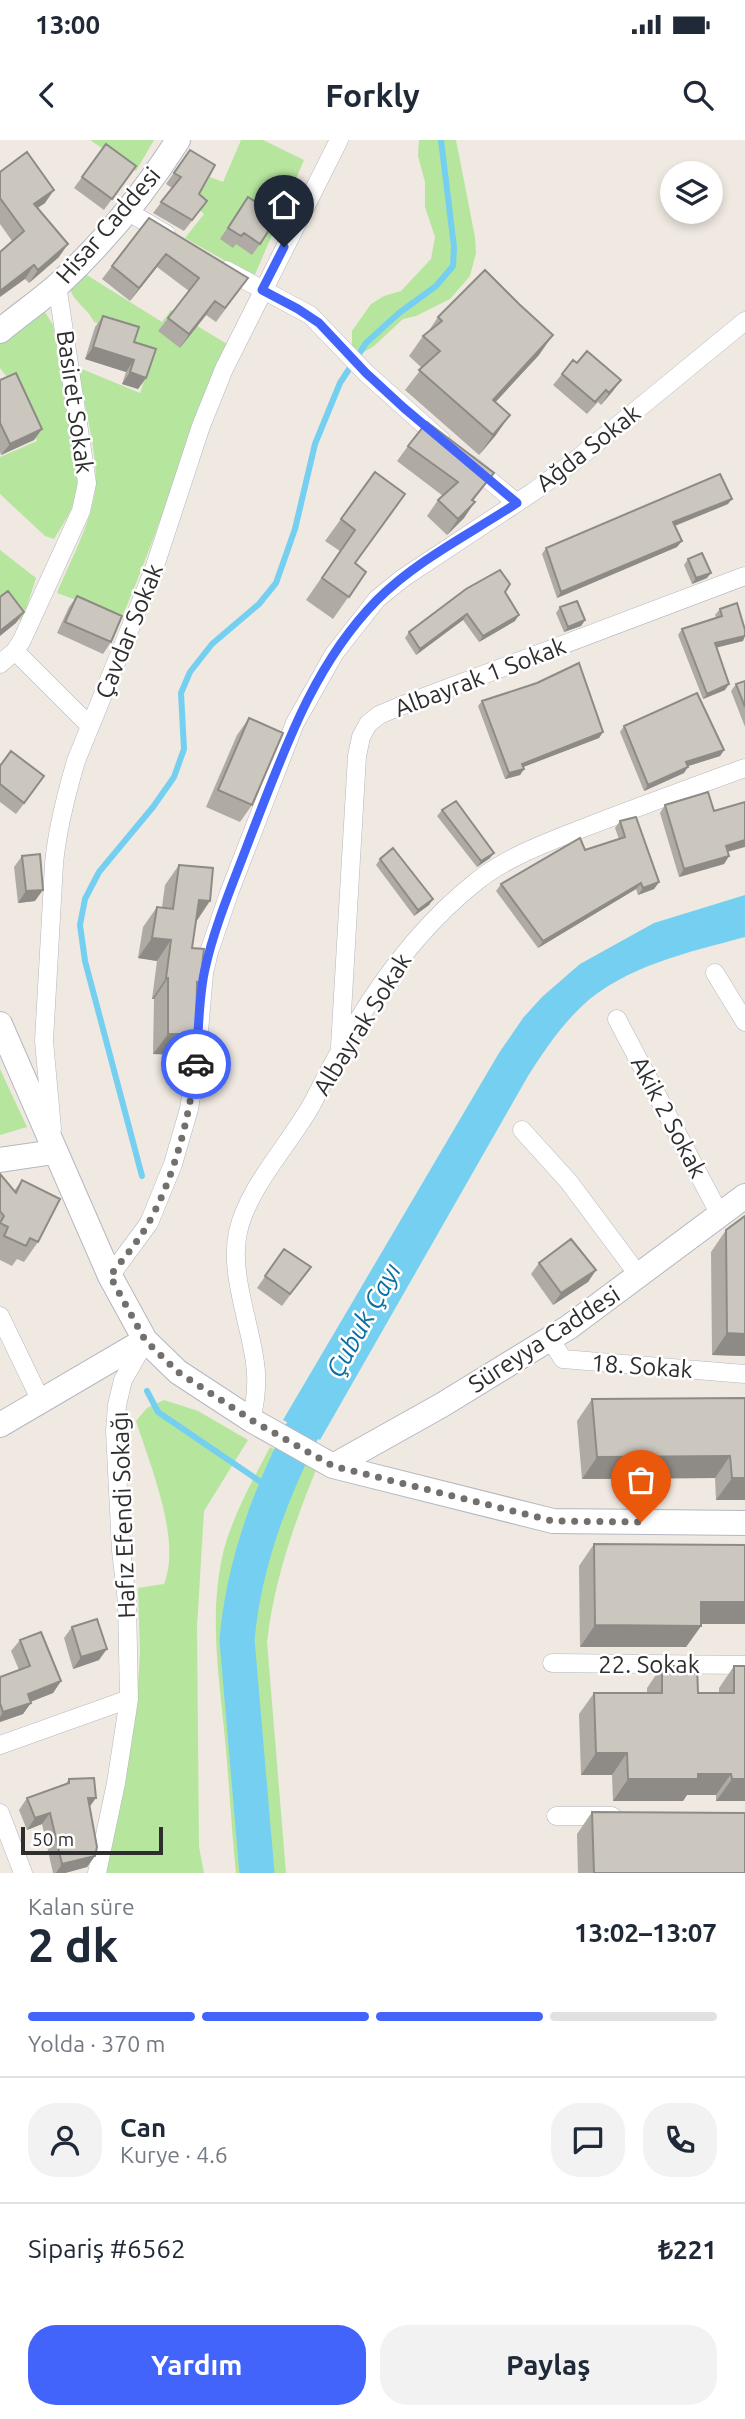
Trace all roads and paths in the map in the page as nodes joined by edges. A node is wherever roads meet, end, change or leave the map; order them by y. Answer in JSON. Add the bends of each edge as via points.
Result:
{"nodes":[{"id":1,"x":178,"y":140,"type":"edge"},
{"id":2,"x":339,"y":140,"type":"edge"},
{"id":3,"x":127,"y":211,"type":"junction"},
{"id":4,"x":183,"y":244,"type":"edge"},
{"id":5,"x":217,"y":264,"type":"edge"},
{"id":6,"x":57,"y":285,"type":"junction"},
{"id":7,"x":262,"y":290,"type":"junction"},
{"id":8,"x":745,"y":321,"type":"edge"},
{"id":9,"x":0,"y":331,"type":"edge"},
{"id":10,"x":517,"y":503,"type":"junction"},
{"id":11,"x":745,"y":576,"type":"edge"},
{"id":12,"x":15,"y":651,"type":"junction"},
{"id":13,"x":0,"y":664,"type":"edge"},
{"id":14,"x":90,"y":726,"type":"junction"},
{"id":15,"x":745,"y":768,"type":"edge"},
{"id":16,"x":715,"y":973,"type":"dead end"},
{"id":17,"x":617,"y":1020,"type":"dead end"},
{"id":18,"x":745,"y":1022,"type":"edge"},
{"id":19,"x":0,"y":1024,"type":"edge"},
{"id":20,"x":340,"y":1051,"type":"junction"},
{"id":21,"x":522,"y":1130,"type":"dead end"},
{"id":22,"x":54,"y":1152,"type":"junction"},
{"id":23,"x":0,"y":1160,"type":"edge"},
{"id":24,"x":745,"y":1196,"type":"edge"},
{"id":25,"x":720,"y":1215,"type":"junction"},
{"id":26,"x":110,"y":1276,"type":"junction"},
{"id":27,"x":639,"y":1276,"type":"junction"},
{"id":28,"x":0,"y":1316,"type":"edge"},
{"id":29,"x":550,"y":1339,"type":"junction"},
{"id":30,"x":145,"y":1340,"type":"junction"},
{"id":31,"x":745,"y":1374,"type":"edge"},
{"id":32,"x":41,"y":1401,"type":"junction"},
{"id":33,"x":252,"y":1421,"type":"junction"},
{"id":34,"x":0,"y":1425,"type":"edge"},
{"id":35,"x":332,"y":1465,"type":"junction"},
{"id":36,"x":745,"y":1522,"type":"edge"},
{"id":37,"x":552,"y":1663,"type":"dead end"},
{"id":38,"x":745,"y":1665,"type":"edge"},
{"id":39,"x":129,"y":1699,"type":"junction"},
{"id":40,"x":0,"y":1745,"type":"edge"},
{"id":41,"x":0,"y":1813,"type":"edge"},
{"id":42,"x":556,"y":1816,"type":"dead end"},
{"id":43,"x":624,"y":1816,"type":"edge"},
{"id":44,"x":23,"y":1873,"type":"edge"},
{"id":45,"x":97,"y":1873,"type":"edge"}],
"edges":[{"from":1,"to":3,"type":"street","name":"Hisar Caddesi"},
{"from":2,"to":7,"type":"street","name":"Çavdar Sokak"},
{"from":3,"to":4,"type":"street"},
{"from":3,"to":6,"type":"street","name":"Hisar Caddesi"},
{"from":5,"to":7,"type":"street"},
{"from":6,"to":9,"type":"street","name":"Hisar Caddesi"},
{"from":6,"to":12,"type":"street","name":"Basiret Sokak","via":[[87,483],[81,511]]},
{"from":7,"to":10,"type":"street","via":[[310,315],[404,408]]},
{"from":7,"to":14,"type":"street","name":"Çavdar Sokak","via":[[201,426],[153,572]]},
{"from":8,"to":10,"type":"street","name":"Ağda Sokak"},
{"from":10,"to":26,"type":"street","name":"Ağda Sokak","via":[[432,557],[377,599],[334,654],[295,723],[209,952],[189,1110],[173,1164],[149,1223]]},
{"from":11,"to":20,"type":"street","name":"Albayrak 1 Sokak","via":[[398,706],[369,724],[361,737],[354,781]]},
{"from":12,"to":13,"type":"street","name":"Basiret Sokak"},
{"from":12,"to":14,"type":"street"},
{"from":14,"to":22,"type":"street","name":"Çavdar Sokak","via":[[56,840],[44,1041]]},
{"from":15,"to":20,"type":"street","name":"Albayrak Sokak","via":[[544,844],[478,881],[415,941]]},
{"from":16,"to":18,"type":"street"},
{"from":17,"to":25,"type":"street","name":"Akik 2 Sokak"},
{"from":19,"to":22,"type":"street"},
{"from":20,"to":33,"type":"street","name":"Albayrak Sokak","via":[[312,1105],[254,1193],[238,1232],[240,1288],[255,1363],[257,1395]]},
{"from":21,"to":27,"type":"street","via":[[569,1182]]},
{"from":22,"to":23,"type":"street"},
{"from":22,"to":26,"type":"street"},
{"from":24,"to":25,"type":"street","name":"Süreyya Caddesi"},
{"from":25,"to":27,"type":"street","name":"Süreyya Caddesi"},
{"from":26,"to":30,"type":"street"},
{"from":27,"to":29,"type":"street","name":"Süreyya Caddesi"},
{"from":28,"to":32,"type":"street"},
{"from":29,"to":31,"type":"street","name":"18. Sokak","via":[[563,1359]]},
{"from":29,"to":35,"type":"street","name":"Süreyya Caddesi"},
{"from":30,"to":32,"type":"street"},
{"from":30,"to":33,"type":"street","via":[[178,1372]]},
{"from":30,"to":39,"type":"street","name":"Hafız Efendi Sokağı","via":[[123,1380],[115,1431]]},
{"from":32,"to":34,"type":"street"},
{"from":33,"to":35,"type":"street"},
{"from":35,"to":36,"type":"street","via":[[553,1521]]},
{"from":37,"to":38,"type":"street","name":"22. Sokak"},
{"from":39,"to":40,"type":"street"},
{"from":39,"to":45,"type":"street","name":"Hafız Efendi Sokağı"},
{"from":41,"to":44,"type":"street"},
{"from":42,"to":43,"type":"street"}]}
